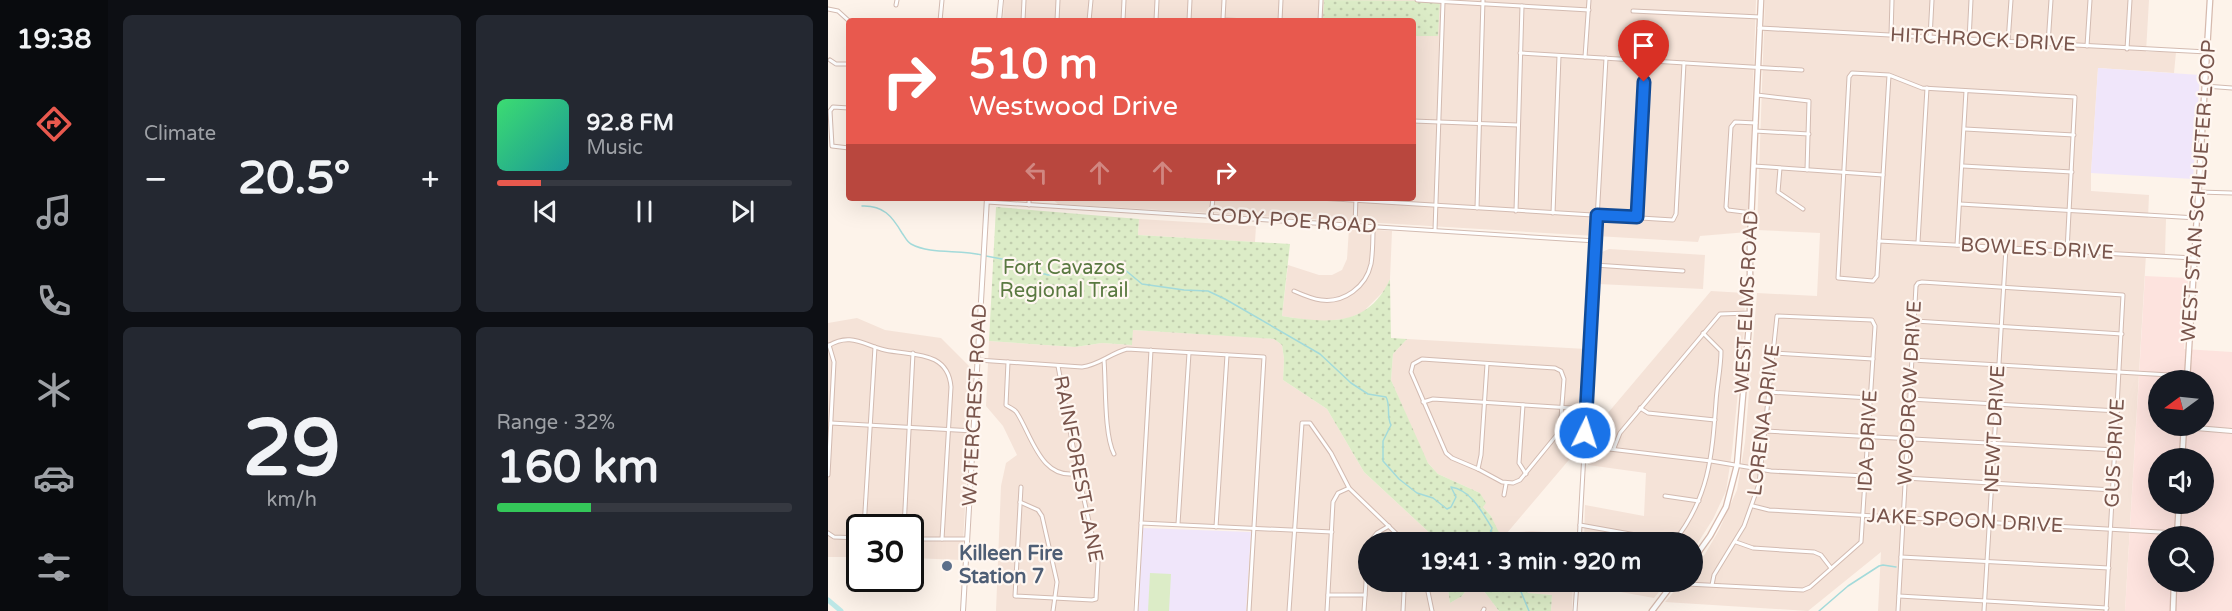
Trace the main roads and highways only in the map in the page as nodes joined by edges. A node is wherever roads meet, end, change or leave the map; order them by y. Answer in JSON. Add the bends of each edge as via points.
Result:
{"nodes":[{"id":1,"x":1761,"y":0,"type":"edge"},
{"id":2,"x":2210,"y":0,"type":"edge"},
{"id":3,"x":2188,"y":370,"type":"edge"},
{"id":4,"x":1703,"y":546,"type":"edge"},
{"id":5,"x":1666,"y":592,"type":"edge"},
{"id":6,"x":2174,"y":592,"type":"edge"},
{"id":7,"x":1652,"y":611,"type":"edge"},
{"id":8,"x":2173,"y":611,"type":"edge"}],
"edges":[{"from":1,"to":4,"type":"main road","name":"WEST ELMS ROAD","via":[[1750,313],[1737,465],[1726,507]]},
{"from":2,"to":3,"type":"main road","name":"WEST STAN SCHLUETER LOOP"},
{"from":5,"to":7,"type":"main road"},
{"from":6,"to":8,"type":"main road"}]}
